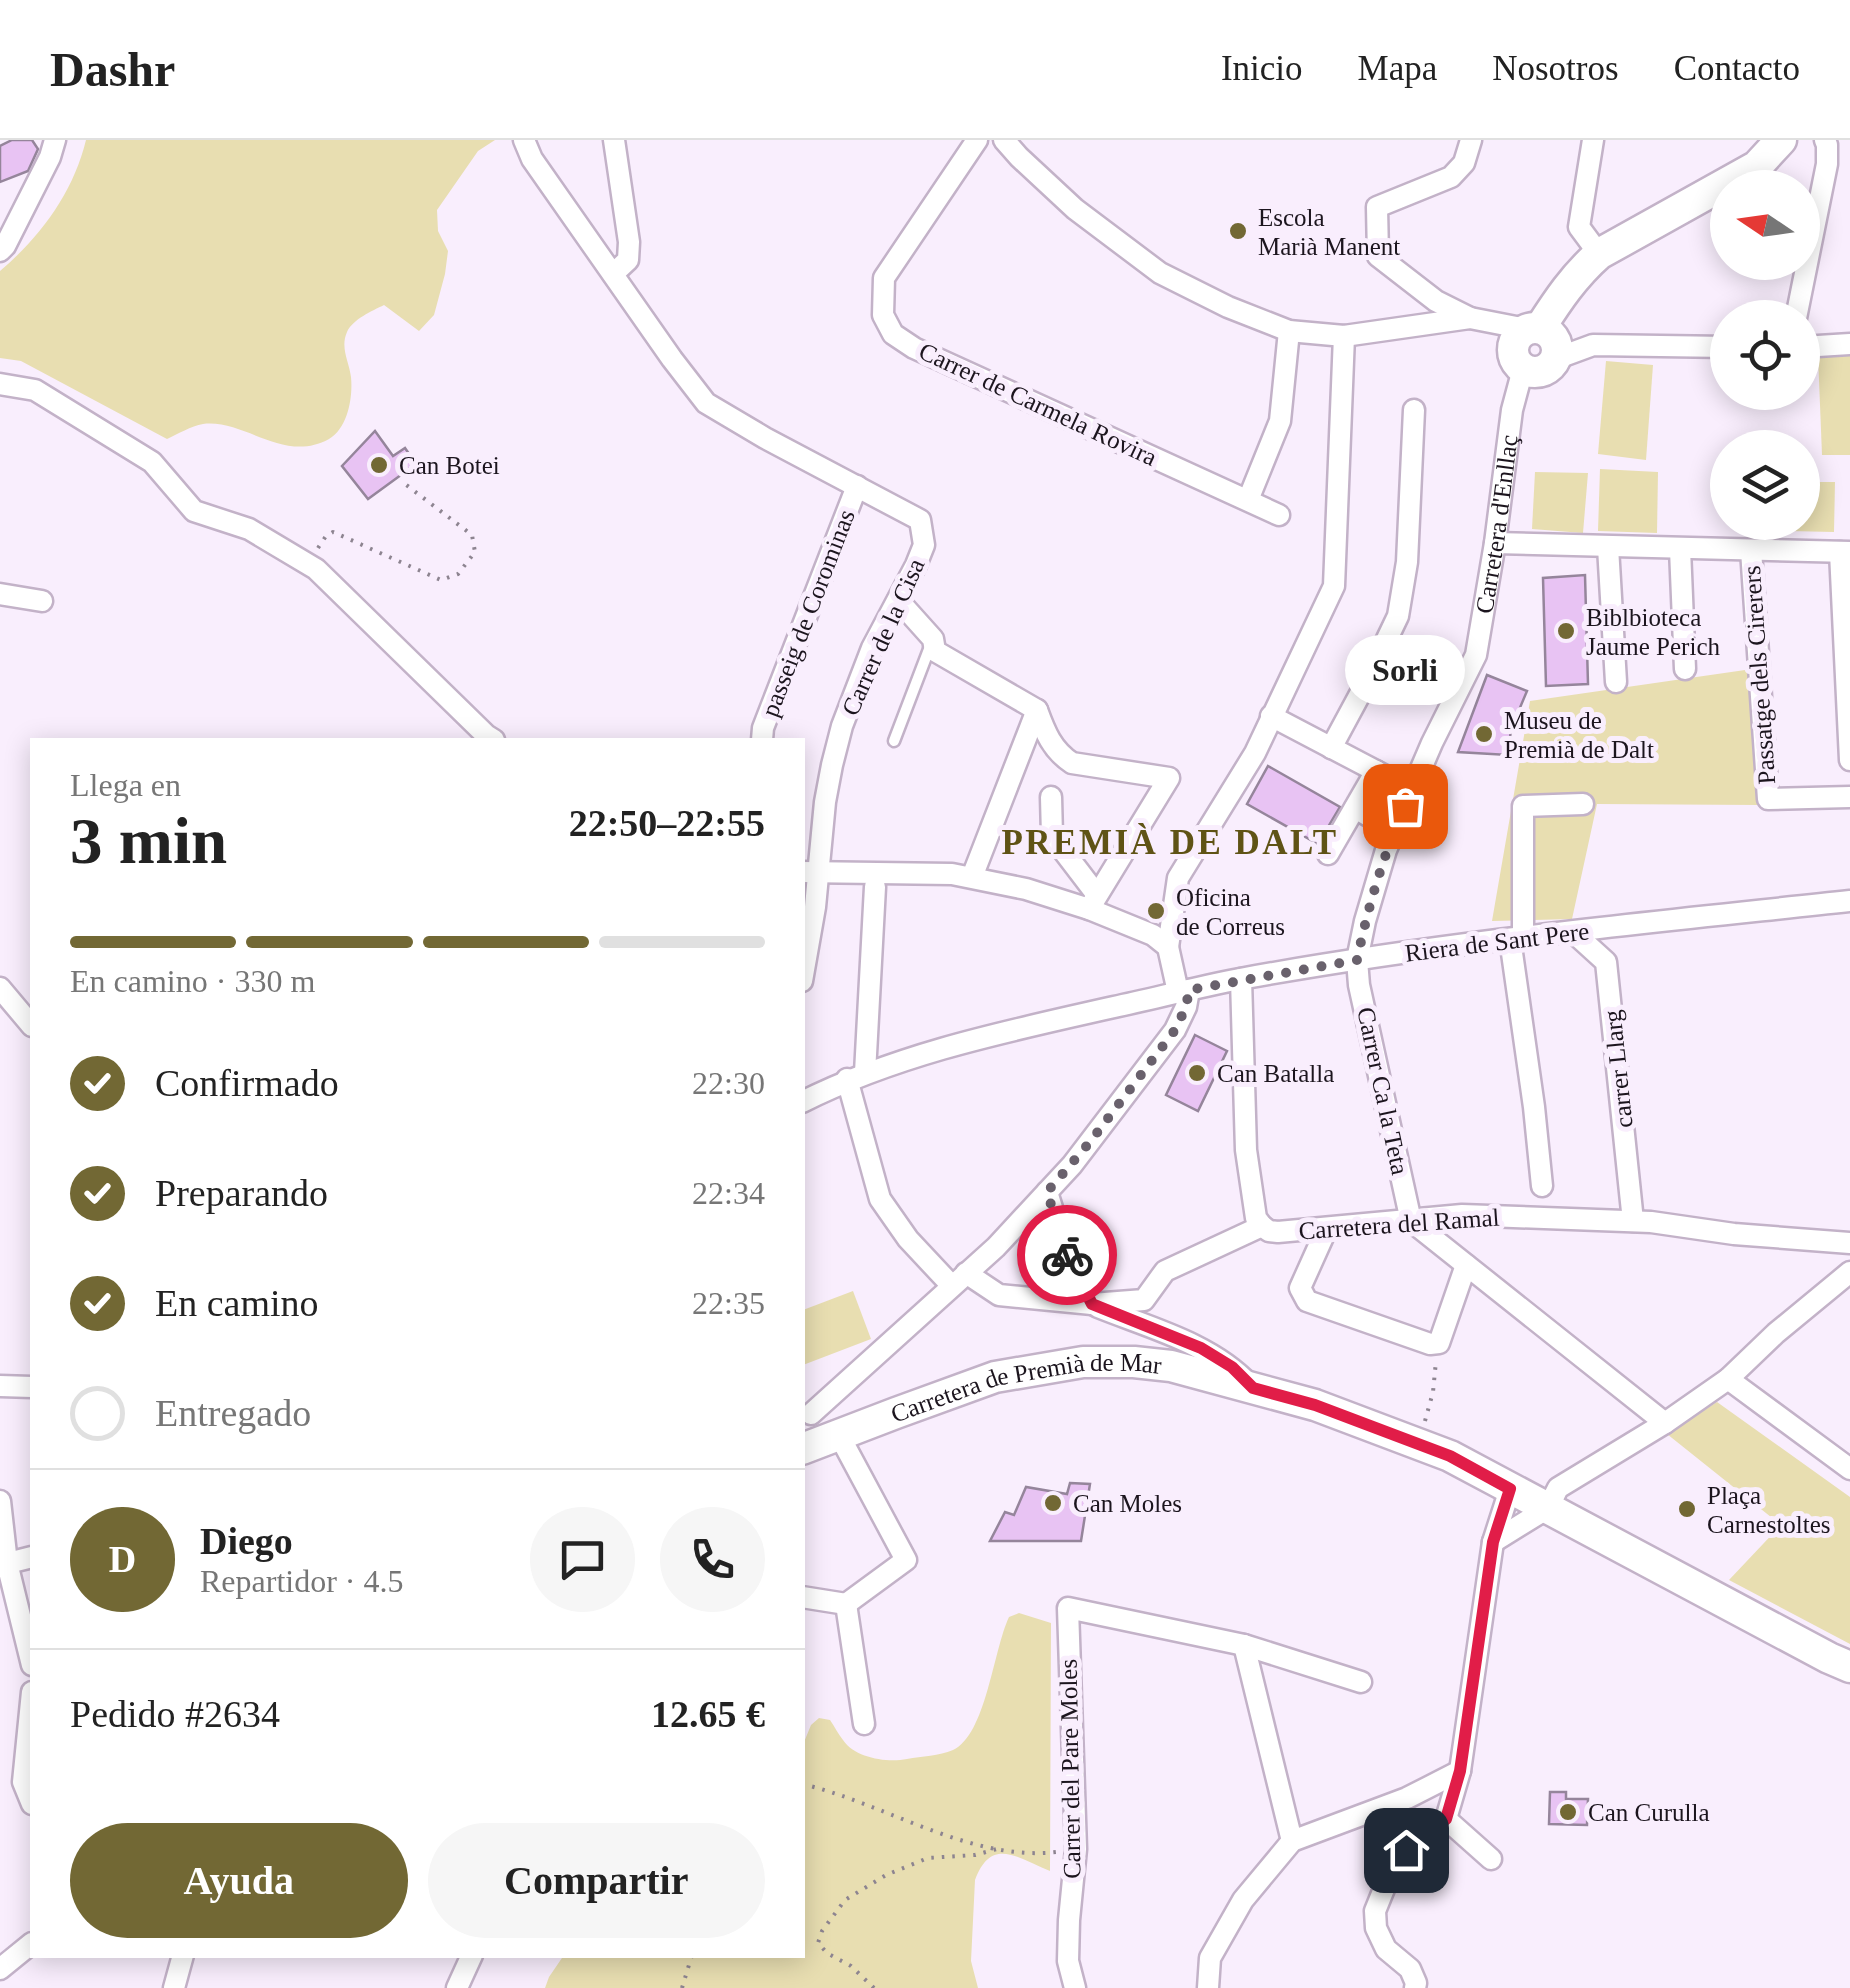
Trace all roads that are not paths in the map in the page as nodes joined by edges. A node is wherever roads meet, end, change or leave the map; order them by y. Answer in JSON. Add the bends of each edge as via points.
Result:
{"nodes":[{"id":1,"x":55,"y":140,"type":"edge"},
{"id":2,"x":524,"y":140,"type":"edge"},
{"id":3,"x":614,"y":140,"type":"edge"},
{"id":4,"x":977,"y":140,"type":"edge"},
{"id":5,"x":1004,"y":140,"type":"edge"},
{"id":6,"x":1471,"y":140,"type":"edge"},
{"id":7,"x":1594,"y":140,"type":"edge"},
{"id":8,"x":1781,"y":140,"type":"edge"},
{"id":9,"x":1825,"y":140,"type":"edge"},
{"id":10,"x":0,"y":250,"type":"edge"},
{"id":11,"x":1599,"y":254,"type":"junction"},
{"id":12,"x":612,"y":274,"type":"junction"},
{"id":13,"x":1800,"y":300,"type":"edge"},
{"id":14,"x":1470,"y":318,"type":"junction"},
{"id":15,"x":1533,"y":328,"type":"junction"},
{"id":16,"x":1289,"y":332,"type":"junction"},
{"id":17,"x":1344,"y":336,"type":"junction"},
{"id":18,"x":1850,"y":344,"type":"edge"},
{"id":19,"x":1820,"y":346,"type":"edge"},
{"id":20,"x":1710,"y":348,"type":"edge"},
{"id":21,"x":1555,"y":359,"type":"junction"},
{"id":22,"x":1523,"y":369,"type":"junction"},
{"id":23,"x":0,"y":384,"type":"edge"},
{"id":24,"x":1414,"y":410,"type":"dead end"},
{"id":25,"x":857,"y":486,"type":"junction"},
{"id":26,"x":1248,"y":500,"type":"junction"},
{"id":27,"x":1280,"y":514,"type":"dead end"},
{"id":28,"x":1495,"y":543,"type":"junction"},
{"id":29,"x":1608,"y":548,"type":"junction"},
{"id":30,"x":1680,"y":548,"type":"junction"},
{"id":31,"x":1751,"y":550,"type":"junction"},
{"id":32,"x":1845,"y":552,"type":"edge"},
{"id":33,"x":0,"y":594,"type":"edge"},
{"id":34,"x":898,"y":600,"type":"junction"},
{"id":35,"x":42,"y":601,"type":"dead end"},
{"id":36,"x":933,"y":639,"type":"junction"},
{"id":37,"x":1685,"y":669,"type":"dead end"},
{"id":38,"x":1616,"y":682,"type":"dead end"},
{"id":39,"x":1037,"y":710,"type":"junction"},
{"id":40,"x":1271,"y":716,"type":"junction"},
{"id":41,"x":492,"y":738,"type":"edge"},
{"id":42,"x":762,"y":738,"type":"edge"},
{"id":43,"x":894,"y":741,"type":"dead end"},
{"id":44,"x":1331,"y":748,"type":"junction"},
{"id":45,"x":1850,"y":760,"type":"edge"},
{"id":46,"x":1376,"y":772,"type":"junction"},
{"id":47,"x":1412,"y":790,"type":"junction"},
{"id":48,"x":1051,"y":796,"type":"dead end"},
{"id":49,"x":1850,"y":797,"type":"edge"},
{"id":50,"x":1583,"y":804,"type":"dead end"},
{"id":51,"x":1355,"y":808,"type":"junction"},
{"id":52,"x":1394,"y":831,"type":"junction"},
{"id":53,"x":1328,"y":854,"type":"dead end"},
{"id":54,"x":810,"y":873,"type":"edge"},
{"id":55,"x":972,"y":878,"type":"junction"},
{"id":56,"x":875,"y":888,"type":"dead end"},
{"id":57,"x":1850,"y":901,"type":"edge"},
{"id":58,"x":1093,"y":902,"type":"junction"},
{"id":59,"x":1573,"y":932,"type":"junction"},
{"id":60,"x":1516,"y":938,"type":"junction"},
{"id":61,"x":1168,"y":947,"type":"junction"},
{"id":62,"x":1357,"y":960,"type":"junction"},
{"id":63,"x":805,"y":964,"type":"edge"},
{"id":64,"x":1240,"y":979,"type":"junction"},
{"id":65,"x":0,"y":988,"type":"edge"},
{"id":66,"x":1183,"y":991,"type":"junction"},
{"id":67,"x":30,"y":1024,"type":"edge"},
{"id":68,"x":856,"y":1076,"type":"junction"},
{"id":69,"x":805,"y":1101,"type":"edge"},
{"id":70,"x":1542,"y":1186,"type":"dead end"},
{"id":71,"x":1047,"y":1192,"type":"junction"},
{"id":72,"x":1411,"y":1221,"type":"junction"},
{"id":73,"x":1633,"y":1221,"type":"junction"},
{"id":74,"x":1262,"y":1226,"type":"junction"},
{"id":75,"x":1327,"y":1228,"type":"junction"},
{"id":76,"x":1850,"y":1243,"type":"edge"},
{"id":77,"x":1466,"y":1265,"type":"junction"},
{"id":78,"x":1850,"y":1272,"type":"edge"},
{"id":79,"x":959,"y":1279,"type":"junction"},
{"id":80,"x":1092,"y":1304,"type":"junction"},
{"id":81,"x":1728,"y":1379,"type":"junction"},
{"id":82,"x":0,"y":1386,"type":"edge"},
{"id":83,"x":30,"y":1387,"type":"edge"},
{"id":84,"x":1253,"y":1388,"type":"junction"},
{"id":85,"x":810,"y":1414,"type":"dead end"},
{"id":86,"x":1666,"y":1423,"type":"junction"},
{"id":87,"x":839,"y":1435,"type":"junction"},
{"id":88,"x":805,"y":1448,"type":"edge"},
{"id":89,"x":1850,"y":1469,"type":"edge"},
{"id":90,"x":1507,"y":1487,"type":"junction"},
{"id":91,"x":0,"y":1501,"type":"edge"},
{"id":92,"x":1548,"y":1508,"type":"junction"},
{"id":93,"x":1493,"y":1542,"type":"junction"},
{"id":94,"x":30,"y":1558,"type":"edge"},
{"id":95,"x":4,"y":1564,"type":"edge"},
{"id":96,"x":805,"y":1597,"type":"edge"},
{"id":97,"x":846,"y":1604,"type":"junction"},
{"id":98,"x":1244,"y":1645,"type":"junction"},
{"id":99,"x":30,"y":1658,"type":"edge"},
{"id":100,"x":1850,"y":1668,"type":"edge"},
{"id":101,"x":1361,"y":1682,"type":"dead end"},
{"id":102,"x":30,"y":1712,"type":"edge"},
{"id":103,"x":864,"y":1724,"type":"dead end"},
{"id":104,"x":1460,"y":1771,"type":"junction"},
{"id":105,"x":30,"y":1799,"type":"edge"},
{"id":106,"x":1446,"y":1819,"type":"junction"},
{"id":107,"x":1292,"y":1841,"type":"junction"},
{"id":108,"x":1491,"y":1860,"type":"dead end"},
{"id":109,"x":30,"y":1944,"type":"edge"},
{"id":110,"x":181,"y":1958,"type":"edge"},
{"id":111,"x":471,"y":1958,"type":"edge"},
{"id":112,"x":0,"y":1968,"type":"edge"},
{"id":113,"x":174,"y":1988,"type":"edge"},
{"id":114,"x":457,"y":1988,"type":"edge"},
{"id":115,"x":1075,"y":1988,"type":"edge"},
{"id":116,"x":1208,"y":1988,"type":"edge"},
{"id":117,"x":1415,"y":1988,"type":"edge"}],
"edges":[{"from":1,"to":10,"type":"street"},
{"from":2,"to":12,"type":"street","name":"Carrer de la Cisa"},
{"from":3,"to":12,"type":"street","via":[[629,242],[628,260]]},
{"from":4,"to":26,"type":"street","name":"Carrer de Carmela Rovira","via":[[884,278],[883,315],[892,334]]},
{"from":5,"to":16,"type":"street","via":[[1075,209],[1160,273]]},
{"from":6,"to":14,"type":"street","via":[[1451,177],[1376,207],[1378,256]]},
{"from":7,"to":11,"type":"street","via":[[1579,227]]},
{"from":8,"to":11,"type":"street","via":[[1757,166]]},
{"from":9,"to":13,"type":"street","via":[[1828,164]]},
{"from":11,"to":15,"type":"street"},
{"from":12,"to":25,"type":"street","name":"Carrer de la Cisa","via":[[706,402]]},
{"from":14,"to":15,"type":"street"},
{"from":14,"to":17,"type":"street"},
{"from":15,"to":21,"type":"street","via":[[1554,338]]},
{"from":15,"to":22,"type":"street","via":[[1517,336],[1512,348]]},
{"from":16,"to":17,"type":"street"},
{"from":16,"to":26,"type":"street","via":[[1280,421]]},
{"from":17,"to":40,"type":"street","via":[[1334,586]]},
{"from":18,"to":19,"type":"street"},
{"from":20,"to":21,"type":"street","via":[[1593,345]]},
{"from":21,"to":22,"type":"street","via":[[1545,370]]},
{"from":22,"to":28,"type":"street","name":"Carretera d'Enllaç"},
{"from":23,"to":41,"type":"street","via":[[35,390],[152,462],[194,512],[250,529],[308,564]]},
{"from":24,"to":44,"type":"street","via":[[1398,616]]},
{"from":25,"to":34,"type":"street","name":"Carrer de la Cisa","via":[[920,520],[924,545]]},
{"from":25,"to":42,"type":"street","name":"passeig de Corominas"},
{"from":26,"to":27,"type":"street","name":"Carrer de Carmela Rovira"},
{"from":28,"to":29,"type":"street"},
{"from":28,"to":47,"type":"street","name":"Carretera d'Enllaç","via":[[1476,656]]},
{"from":29,"to":30,"type":"street"},
{"from":29,"to":38,"type":"street"},
{"from":30,"to":31,"type":"street"},
{"from":30,"to":37,"type":"street"},
{"from":31,"to":32,"type":"street"},
{"from":31,"to":49,"type":"street","name":"Passatge dels Cirerers","via":[[1768,799]]},
{"from":32,"to":45,"type":"street"},
{"from":33,"to":35,"type":"street"},
{"from":34,"to":36,"type":"street"},
{"from":34,"to":54,"type":"street","name":"Carrer de la Cisa","via":[[842,726]]},
{"from":36,"to":39,"type":"street","via":[[935,651]]},
{"from":36,"to":43,"type":"lane"},
{"from":39,"to":55,"type":"street"},
{"from":39,"to":58,"type":"street","via":[[1048,739],[1072,763],[1169,778]]},
{"from":40,"to":44,"type":"street"},
{"from":40,"to":61,"type":"street","via":[[1178,878]]},
{"from":44,"to":46,"type":"street"},
{"from":46,"to":47,"type":"street"},
{"from":46,"to":51,"type":"street"},
{"from":47,"to":52,"type":"street","name":"Carretera d'Enllaç"},
{"from":48,"to":58,"type":"street","via":[[1052,836]]},
{"from":50,"to":60,"type":"street","via":[[1523,806]]},
{"from":51,"to":52,"type":"street"},
{"from":51,"to":53,"type":"street"},
{"from":52,"to":62,"type":"street","name":"Carretera d'Enllaç"},
{"from":54,"to":55,"type":"street"},
{"from":54,"to":63,"type":"street","name":"Carrer de la Cisa","via":[[815,907]]},
{"from":55,"to":58,"type":"street"},
{"from":56,"to":68,"type":"street"},
{"from":57,"to":59,"type":"street","name":"Riera de Sant Pere"},
{"from":58,"to":61,"type":"street"},
{"from":59,"to":60,"type":"street","name":"Riera de Sant Pere"},
{"from":59,"to":73,"type":"street","name":"carrer Llarg","via":[[1606,962]]},
{"from":60,"to":62,"type":"street","name":"Riera de Sant Pere"},
{"from":60,"to":70,"type":"street"},
{"from":61,"to":66,"type":"street"},
{"from":62,"to":64,"type":"street","name":"Riera de Sant Pere"},
{"from":62,"to":72,"type":"street","name":"Carrer Ca la Teta"},
{"from":64,"to":66,"type":"street","name":"Riera de Sant Pere"},
{"from":64,"to":74,"type":"street","via":[[1246,1150]]},
{"from":65,"to":67,"type":"street"},
{"from":66,"to":68,"type":"street","name":"Riera de Sant Pere","via":[[958,1043]]},
{"from":66,"to":71,"type":"street","via":[[1186,1007],[1175,1030]]},
{"from":68,"to":69,"type":"street","name":"Riera de Sant Pere"},
{"from":68,"to":79,"type":"street","via":[[880,1199],[908,1239]]},
{"from":71,"to":79,"type":"street"},
{"from":71,"to":80,"type":"street","via":[[1069,1262]]},
{"from":72,"to":73,"type":"street","name":"Carretera del Ramal","via":[[1462,1215]]},
{"from":72,"to":75,"type":"street","name":"Carretera del Ramal"},
{"from":72,"to":77,"type":"street"},
{"from":73,"to":76,"type":"street","name":"Carretera del Ramal"},
{"from":74,"to":75,"type":"street","name":"Carretera del Ramal","via":[[1278,1232]]},
{"from":74,"to":80,"type":"street","name":"Carretera del Ramal","via":[[1166,1271],[1144,1300]]},
{"from":75,"to":77,"type":"street","via":[[1300,1288],[1306,1301],[1430,1344],[1439,1343]]},
{"from":77,"to":86,"type":"street"},
{"from":78,"to":81,"type":"street"},
{"from":79,"to":80,"type":"street","via":[[1000,1295]]},
{"from":79,"to":85,"type":"street"},
{"from":80,"to":84,"type":"street","via":[[1201,1348]]},
{"from":81,"to":86,"type":"street"},
{"from":81,"to":89,"type":"street"},
{"from":82,"to":83,"type":"street"},
{"from":84,"to":87,"type":"street","name":"Carretera de Premià de Mar","via":[[1171,1366],[1083,1362],[995,1377]]},
{"from":84,"to":90,"type":"street","name":"Carretera de Premià de Mar","via":[[1450,1456]]},
{"from":86,"to":92,"type":"street","via":[[1558,1488]]},
{"from":87,"to":88,"type":"street","name":"Carretera de Premià de Mar"},
{"from":87,"to":97,"type":"street","via":[[906,1560]]},
{"from":90,"to":92,"type":"street","name":"Carretera de Premià de Mar"},
{"from":90,"to":93,"type":"street"},
{"from":91,"to":95,"type":"street"},
{"from":92,"to":93,"type":"street"},
{"from":92,"to":100,"type":"street","name":"Carretera de Premià de Mar"},
{"from":93,"to":104,"type":"street"},
{"from":94,"to":95,"type":"street"},
{"from":95,"to":99,"type":"street"},
{"from":96,"to":97,"type":"street"},
{"from":97,"to":103,"type":"street"},
{"from":98,"to":101,"type":"street"},
{"from":98,"to":107,"type":"street"},
{"from":98,"to":115,"type":"street","name":"Carrer del Pare Moles","via":[[1068,1608],[1076,1849],[1068,1962]]},
{"from":102,"to":105,"type":"street","via":[[23,1782]]},
{"from":104,"to":106,"type":"street"},
{"from":104,"to":107,"type":"street"},
{"from":106,"to":108,"type":"street"},
{"from":106,"to":117,"type":"street","via":[[1406,1850],[1376,1910],[1386,1949],[1410,1970]]},
{"from":107,"to":116,"type":"street","via":[[1242,1900],[1210,1958]]},
{"from":109,"to":112,"type":"street"},
{"from":110,"to":113,"type":"street"},
{"from":111,"to":114,"type":"street"}]}
